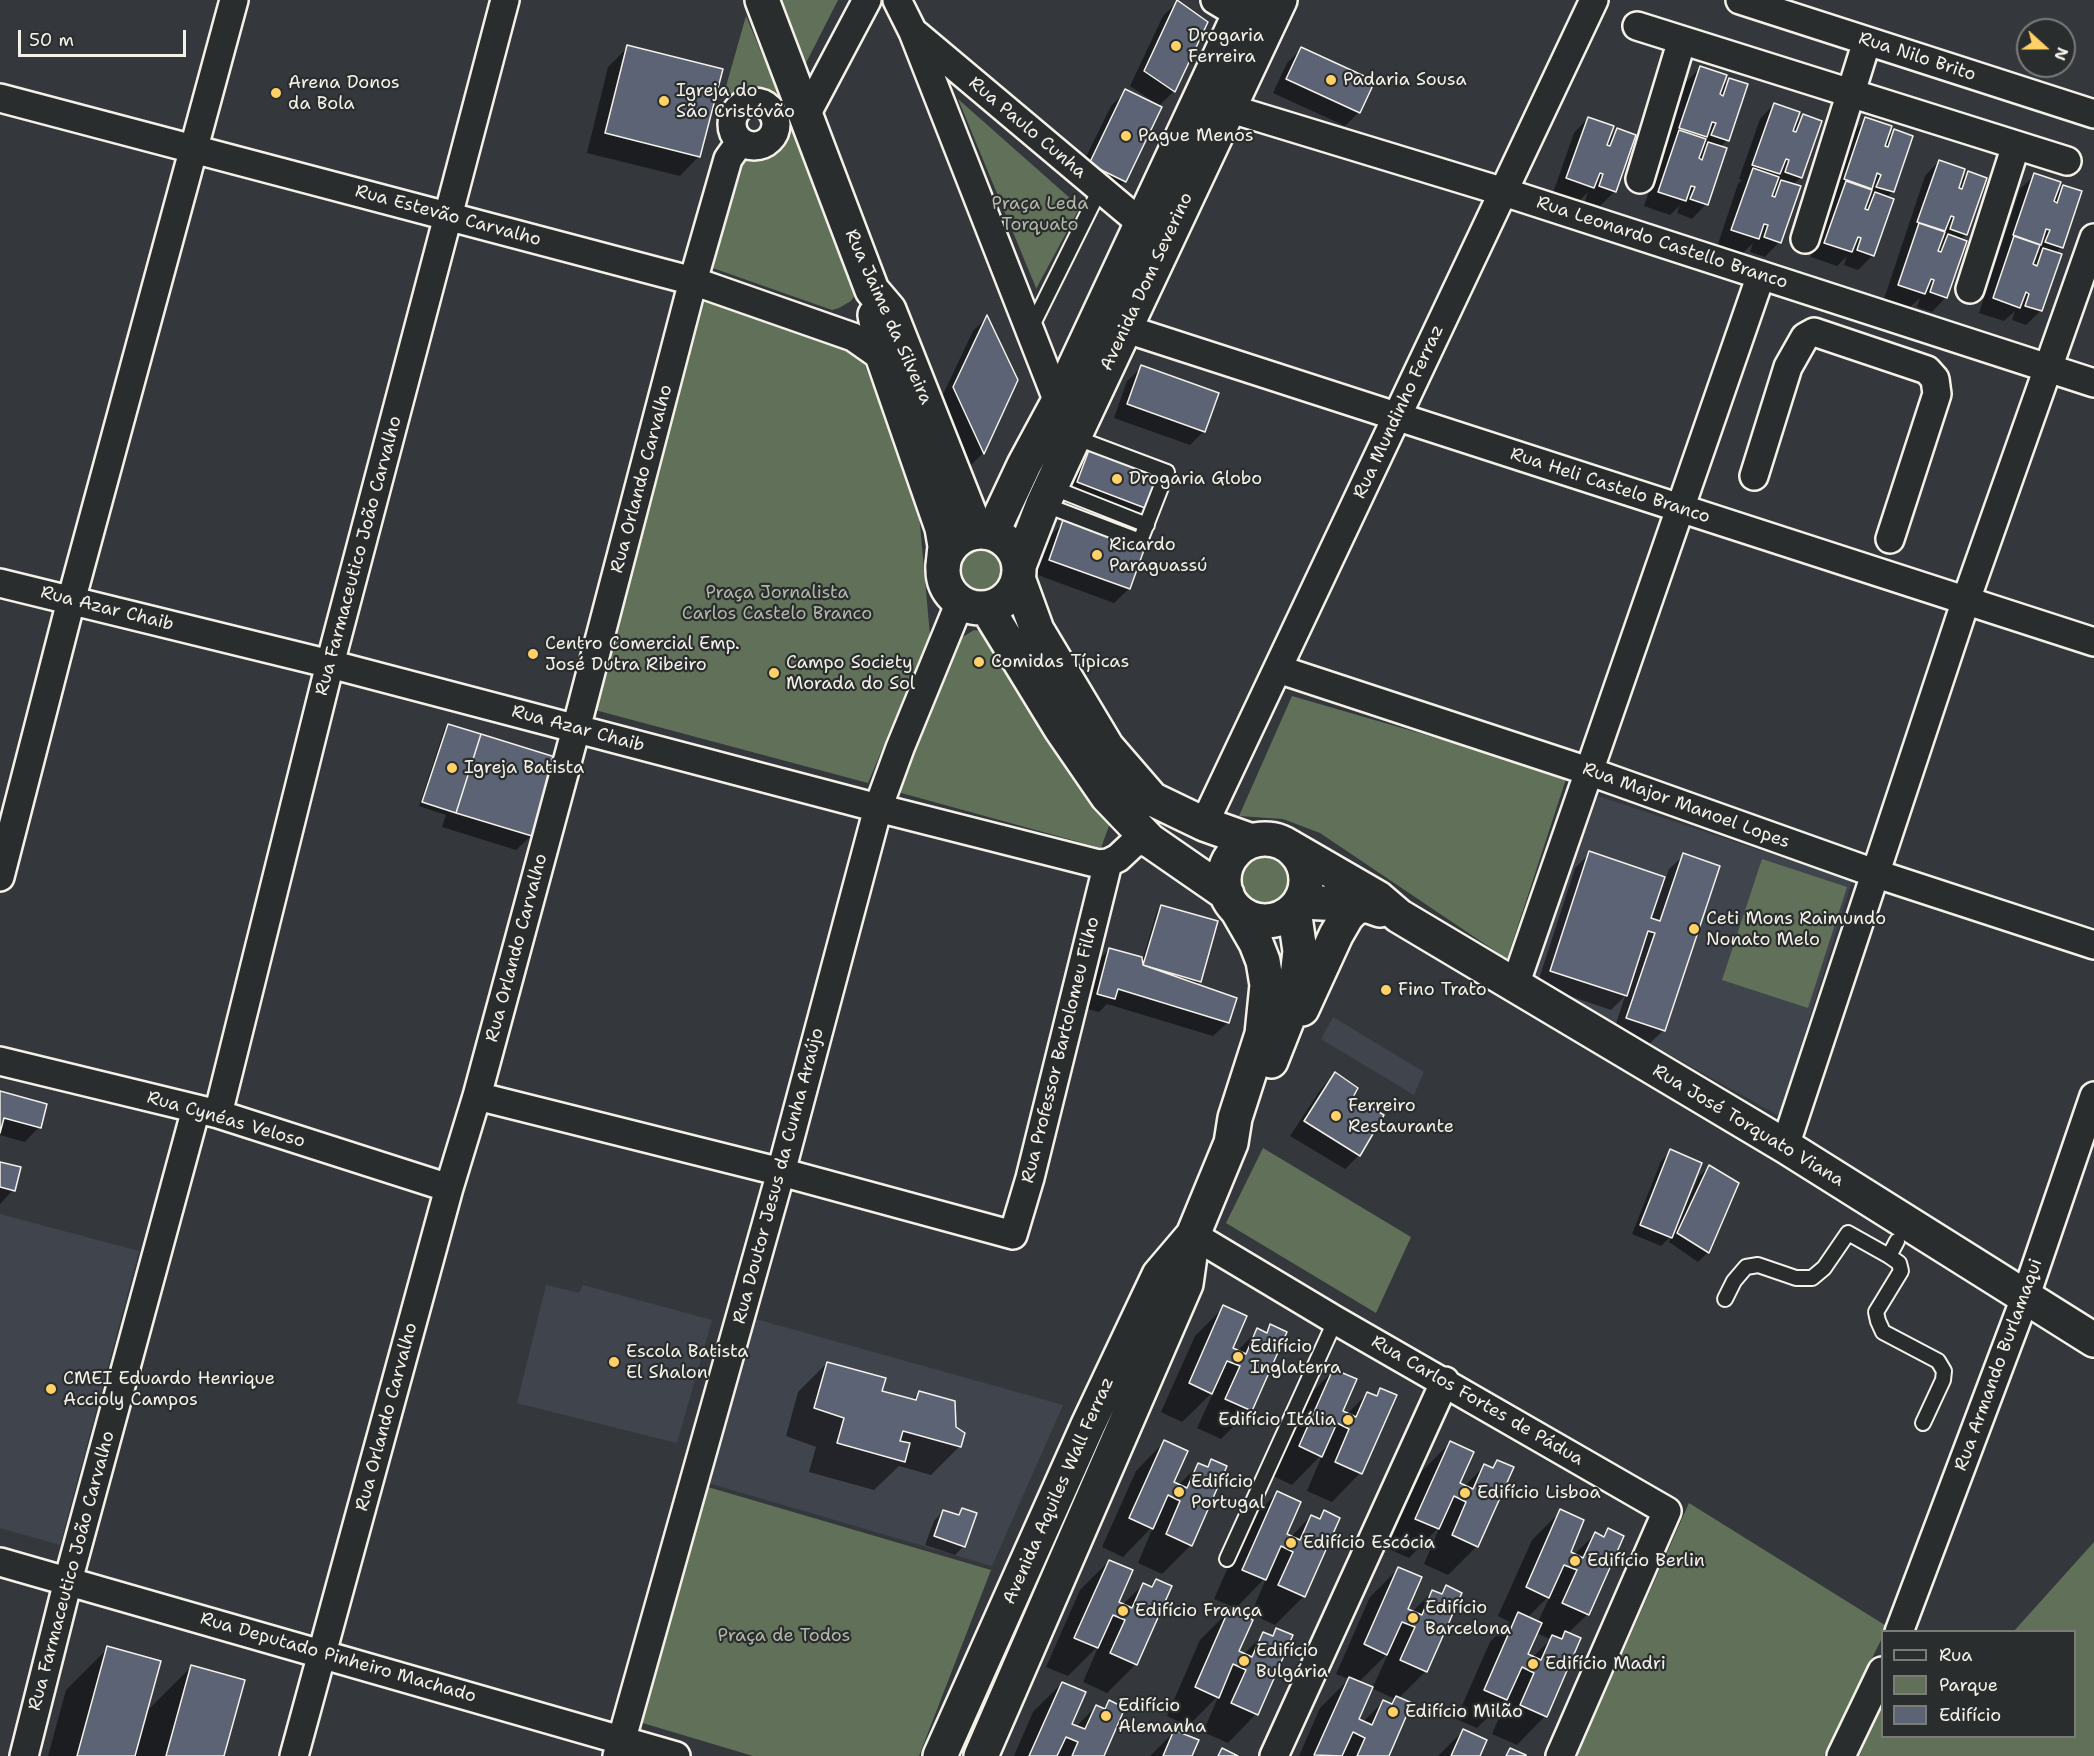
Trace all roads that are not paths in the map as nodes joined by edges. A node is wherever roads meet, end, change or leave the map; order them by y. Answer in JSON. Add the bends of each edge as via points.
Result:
{"nodes":[{"id":1,"x":234,"y":0,"type":"edge"},
{"id":2,"x":505,"y":0,"type":"edge"},
{"id":3,"x":762,"y":0,"type":"edge"},
{"id":4,"x":867,"y":0,"type":"edge"},
{"id":5,"x":897,"y":0,"type":"edge"},
{"id":6,"x":1280,"y":0,"type":"edge"},
{"id":7,"x":1594,"y":0,"type":"edge"},
{"id":8,"x":1740,"y":0,"type":"edge"},
{"id":9,"x":1234,"y":5,"type":"edge"},
{"id":10,"x":1637,"y":26,"type":"dead end"},
{"id":11,"x":913,"y":32,"type":"junction"},
{"id":12,"x":1682,"y":40,"type":"junction"},
{"id":13,"x":1867,"y":41,"type":"junction"},
{"id":14,"x":1850,"y":93,"type":"junction"},
{"id":15,"x":0,"y":98,"type":"edge"},
{"id":16,"x":1228,"y":108,"type":"junction"},
{"id":17,"x":2094,"y":114,"type":"edge"},
{"id":18,"x":806,"y":115,"type":"junction"},
{"id":19,"x":740,"y":142,"type":"dead end"},
{"id":20,"x":2016,"y":145,"type":"junction"},
{"id":21,"x":195,"y":149,"type":"junction"},
{"id":22,"x":2067,"y":161,"type":"dead end"},
{"id":23,"x":1640,"y":179,"type":"dead end"},
{"id":24,"x":1100,"y":189,"type":"junction"},
{"id":25,"x":1504,"y":192,"type":"junction"},
{"id":26,"x":449,"y":216,"type":"junction"},
{"id":27,"x":1142,"y":224,"type":"junction"},
{"id":28,"x":2094,"y":238,"type":"edge"},
{"id":29,"x":1805,"y":239,"type":"dead end"},
{"id":30,"x":1761,"y":275,"type":"junction"},
{"id":31,"x":693,"y":281,"type":"junction"},
{"id":32,"x":1970,"y":289,"type":"dead end"},
{"id":33,"x":872,"y":290,"type":"junction"},
{"id":34,"x":1879,"y":314,"type":"junction"},
{"id":35,"x":1112,"y":324,"type":"junction"},
{"id":36,"x":825,"y":328,"type":"junction"},
{"id":37,"x":1030,"y":329,"type":"junction"},
{"id":38,"x":1865,"y":349,"type":"junction"},
{"id":39,"x":883,"y":358,"type":"junction"},
{"id":40,"x":2048,"y":368,"type":"junction"},
{"id":41,"x":2094,"y":383,"type":"edge"},
{"id":42,"x":1058,"y":402,"type":"junction"},
{"id":43,"x":1397,"y":417,"type":"junction"},
{"id":44,"x":1074,"y":437,"type":"junction"},
{"id":45,"x":1754,"y":476,"type":"dead end"},
{"id":46,"x":1047,"y":496,"type":"junction"},
{"id":47,"x":1681,"y":508,"type":"junction"},
{"id":48,"x":984,"y":533,"type":"junction"},
{"id":49,"x":1890,"y":539,"type":"dead end"},
{"id":50,"x":943,"y":566,"type":"junction"},
{"id":51,"x":1019,"y":572,"type":"junction"},
{"id":52,"x":0,"y":583,"type":"edge"},
{"id":53,"x":1966,"y":600,"type":"junction"},
{"id":54,"x":71,"y":601,"type":"junction"},
{"id":55,"x":974,"y":605,"type":"junction"},
{"id":56,"x":2094,"y":642,"type":"edge"},
{"id":57,"x":330,"y":664,"type":"junction"},
{"id":58,"x":1278,"y":669,"type":"junction"},
{"id":59,"x":576,"y":729,"type":"junction"},
{"id":60,"x":1588,"y":771,"type":"junction"},
{"id":61,"x":878,"y":808,"type":"junction"},
{"id":62,"x":1204,"y":824,"type":"junction"},
{"id":63,"x":1149,"y":840,"type":"junction"},
{"id":64,"x":1252,"y":841,"type":"junction"},
{"id":65,"x":1290,"y":847,"type":"junction"},
{"id":66,"x":1108,"y":863,"type":"junction"},
{"id":67,"x":1877,"y":874,"type":"junction"},
{"id":68,"x":0,"y":877,"type":"edge"},
{"id":69,"x":1232,"y":902,"type":"junction"},
{"id":70,"x":1366,"y":905,"type":"junction"},
{"id":71,"x":1297,"y":906,"type":"junction"},
{"id":72,"x":1399,"y":916,"type":"junction"},
{"id":73,"x":2094,"y":945,"type":"edge"},
{"id":74,"x":1515,"y":985,"type":"junction"},
{"id":75,"x":0,"y":1061,"type":"edge"},
{"id":76,"x":1268,"y":1068,"type":"junction"},
{"id":77,"x":477,"y":1096,"type":"junction"},
{"id":78,"x":2094,"y":1096,"type":"edge"},
{"id":79,"x":207,"y":1111,"type":"junction"},
{"id":80,"x":1231,"y":1143,"type":"junction"},
{"id":81,"x":1785,"y":1146,"type":"junction"},
{"id":82,"x":781,"y":1172,"type":"junction"},
{"id":83,"x":449,"y":1188,"type":"junction"},
{"id":84,"x":1194,"y":1235,"type":"junction"},
{"id":85,"x":1898,"y":1240,"type":"junction"},
{"id":86,"x":2025,"y":1298,"type":"junction"},
{"id":87,"x":1725,"y":1299,"type":"dead end"},
{"id":88,"x":1334,"y":1324,"type":"junction"},
{"id":89,"x":2094,"y":1340,"type":"edge"},
{"id":90,"x":1445,"y":1381,"type":"junction"},
{"id":91,"x":1923,"y":1424,"type":"dead end"},
{"id":92,"x":1227,"y":1559,"type":"dead end"},
{"id":93,"x":0,"y":1562,"type":"edge"},
{"id":94,"x":68,"y":1581,"type":"junction"},
{"id":95,"x":1900,"y":1630,"type":"edge"},
{"id":96,"x":322,"y":1653,"type":"junction"},
{"id":97,"x":1881,"y":1673,"type":"edge"},
{"id":98,"x":620,"y":1748,"type":"edge"},
{"id":99,"x":24,"y":1756,"type":"edge"},
{"id":100,"x":294,"y":1756,"type":"edge"},
{"id":101,"x":676,"y":1756,"type":"edge"},
{"id":102,"x":940,"y":1756,"type":"edge"},
{"id":103,"x":981,"y":1756,"type":"edge"},
{"id":104,"x":1274,"y":1756,"type":"edge"},
{"id":105,"x":1560,"y":1756,"type":"edge"},
{"id":106,"x":1841,"y":1756,"type":"edge"}],
"edges":[{"from":1,"to":21,"type":"street"},
{"from":2,"to":26,"type":"street","name":"Rua Farmaceutico João Carvalho"},
{"from":3,"to":18,"type":"main road","name":"Rua Jaime da Silveira"},
{"from":4,"to":18,"type":"street"},
{"from":5,"to":11,"type":"street"},
{"from":6,"to":16,"type":"main road","name":"Avenida Dom Severino"},
{"from":7,"to":25,"type":"street","name":"Rua Mundinho Ferraz"},
{"from":8,"to":13,"type":"street","name":"Rua Nilo Brito"},
{"from":9,"to":27,"type":"main road","name":"Avenida Dom Severino"},
{"from":10,"to":12,"type":"street"},
{"from":11,"to":24,"type":"street","name":"Rua Paulo Cunha"},
{"from":11,"to":37,"type":"street"},
{"from":12,"to":14,"type":"street"},
{"from":12,"to":23,"type":"street"},
{"from":13,"to":14,"type":"street"},
{"from":13,"to":17,"type":"street","name":"Rua Nilo Brito"},
{"from":14,"to":20,"type":"street"},
{"from":14,"to":29,"type":"street"},
{"from":15,"to":21,"type":"street","name":"Rua Estevão Carvalho"},
{"from":16,"to":25,"type":"street","name":"Rua Leonardo Castello Branco"},
{"from":16,"to":35,"type":"main road","name":"Avenida Dom Severino"},
{"from":18,"to":33,"type":"main road","name":"Rua Jaime da Silveira"},
{"from":19,"to":31,"type":"street","name":"Rua Orlando Carvalho","via":[[728,159]]},
{"from":20,"to":22,"type":"street"},
{"from":20,"to":32,"type":"street"},
{"from":21,"to":26,"type":"street","name":"Rua Estevão Carvalho"},
{"from":21,"to":54,"type":"street"},
{"from":24,"to":27,"type":"street","name":"Rua Paulo Cunha"},
{"from":24,"to":37,"type":"lane"},
{"from":25,"to":30,"type":"street","name":"Rua Leonardo Castello Branco"},
{"from":25,"to":43,"type":"street","name":"Rua Mundinho Ferraz"},
{"from":26,"to":31,"type":"street","name":"Rua Estevão Carvalho"},
{"from":26,"to":57,"type":"street","name":"Rua Farmaceutico João Carvalho"},
{"from":27,"to":35,"type":"main road","name":"Avenida Dom Severino"},
{"from":28,"to":40,"type":"street"},
{"from":30,"to":34,"type":"street","name":"Rua Leonardo Castello Branco"},
{"from":30,"to":47,"type":"street"},
{"from":31,"to":36,"type":"street","name":"Rua Estevão Carvalho"},
{"from":31,"to":59,"type":"street","name":"Rua Orlando Carvalho"},
{"from":33,"to":36,"type":"street","name":"Rua Estevão Carvalho","via":[[864,314],[850,326]]},
{"from":33,"to":39,"type":"main road"},
{"from":33,"to":48,"type":"main road","name":"Rua Jaime da Silveira","via":[[889,310]]},
{"from":34,"to":38,"type":"street"},
{"from":34,"to":40,"type":"street","name":"Rua Leonardo Castello Branco"},
{"from":35,"to":42,"type":"main road","name":"Avenida Dom Severino"},
{"from":35,"to":43,"type":"street","name":"Rua Heli Castelo Branco"},
{"from":35,"to":44,"type":"main road","name":"Avenida Dom Severino"},
{"from":36,"to":39,"type":"street","via":[[853,337]]},
{"from":37,"to":42,"type":"street"},
{"from":38,"to":45,"type":"street","via":[[1814,332],[1805,337],[1788,367]]},
{"from":38,"to":49,"type":"street","via":[[1927,370],[1935,379],[1937,394]]},
{"from":39,"to":50,"type":"main road","via":[[942,528]]},
{"from":40,"to":41,"type":"street","name":"Rua Leonardo Castello Branco"},
{"from":40,"to":53,"type":"street"},
{"from":42,"to":48,"type":"main road","name":"Avenida Dom Severino"},
{"from":43,"to":47,"type":"street","name":"Rua Heli Castelo Branco"},
{"from":43,"to":58,"type":"street","name":"Rua Mundinho Ferraz"},
{"from":44,"to":46,"type":"main road","name":"Avenida Dom Severino"},
{"from":44,"to":46,"type":"lane","via":[[1167,472],[1140,541]]},
{"from":46,"to":51,"type":"main road","name":"Avenida Dom Severino"},
{"from":47,"to":53,"type":"street","name":"Rua Heli Castelo Branco"},
{"from":47,"to":60,"type":"street"},
{"from":48,"to":50,"type":"main road","via":[[965,536],[954,543]]},
{"from":48,"to":51,"type":"main road","via":[[1002,538],[1011,546],[1017,555]]},
{"from":50,"to":55,"type":"main road","via":[[945,583],[953,597]]},
{"from":51,"to":55,"type":"main road","via":[[1008,598],[998,605]]},
{"from":51,"to":62,"type":"main road","via":[[1037,630],[1107,747],[1152,799]]},
{"from":52,"to":54,"type":"street","name":"Rua Azar Chaib"},
{"from":53,"to":56,"type":"street","name":"Rua Heli Castelo Branco"},
{"from":53,"to":67,"type":"street"},
{"from":54,"to":57,"type":"street","name":"Rua Azar Chaib"},
{"from":54,"to":68,"type":"street"},
{"from":55,"to":61,"type":"street","name":"Rua Doutor Jesus da Cunha Araújo","via":[[900,748]]},
{"from":55,"to":63,"type":"main road","via":[[1089,772]]},
{"from":57,"to":59,"type":"street","name":"Rua Azar Chaib"},
{"from":57,"to":79,"type":"street","name":"Rua Farmaceutico João Carvalho"},
{"from":58,"to":60,"type":"street","name":"Rua Major Manoel Lopes"},
{"from":58,"to":62,"type":"street","name":"Rua Mundinho Ferraz"},
{"from":59,"to":61,"type":"street","name":"Rua Azar Chaib"},
{"from":59,"to":77,"type":"street","name":"Rua Orlando Carvalho"},
{"from":60,"to":67,"type":"street","name":"Rua Major Manoel Lopes"},
{"from":60,"to":74,"type":"street"},
{"from":61,"to":66,"type":"street","name":"Rua Azar Chaib","via":[[1099,864]]},
{"from":61,"to":82,"type":"street","name":"Rua Doutor Jesus da Cunha Araújo"},
{"from":62,"to":64,"type":"main road"},
{"from":63,"to":66,"type":"street","via":[[1134,843]]},
{"from":63,"to":69,"type":"main road"},
{"from":64,"to":65,"type":"main road","via":[[1278,841]]},
{"from":64,"to":69,"type":"main road","via":[[1230,859],[1224,880]]},
{"from":65,"to":71,"type":"main road","via":[[1299,856],[1306,879]]},
{"from":65,"to":72,"type":"main road","name":"Rua José Torquato Viana","via":[[1377,898]]},
{"from":66,"to":82,"type":"street","name":"Rua Professor Bartolomeu Filho","via":[[1013,1236]]},
{"from":67,"to":73,"type":"street","name":"Rua Major Manoel Lopes"},
{"from":67,"to":81,"type":"street"},
{"from":69,"to":71,"type":"main road","via":[[1246,917],[1258,921],[1281,918]]},
{"from":69,"to":80,"type":"main road","name":"Avenida Aquiles Wall Ferraz","via":[[1256,943],[1267,985],[1262,1034]]},
{"from":70,"to":71,"type":"main road","name":"Rua José Torquato Viana"},
{"from":70,"to":72,"type":"main road","name":"Rua José Torquato Viana"},
{"from":70,"to":76,"type":"main road","via":[[1347,916],[1292,1029]]},
{"from":71,"to":76,"type":"main road","name":"Avenida Aquiles Wall Ferraz","via":[[1300,951],[1294,1002]]},
{"from":72,"to":74,"type":"main road","name":"Rua José Torquato Viana"},
{"from":74,"to":81,"type":"main road","name":"Rua José Torquato Viana"},
{"from":75,"to":79,"type":"street","name":"Rua Cynéas Veloso"},
{"from":76,"to":80,"type":"main road","name":"Avenida Aquiles Wall Ferraz","via":[[1246,1123]]},
{"from":77,"to":82,"type":"street"},
{"from":77,"to":83,"type":"street","name":"Rua Orlando Carvalho"},
{"from":78,"to":86,"type":"street","name":"Rua Armando Burlamaqui"},
{"from":79,"to":83,"type":"street","name":"Rua Cynéas Veloso"},
{"from":79,"to":94,"type":"street","name":"Rua Farmaceutico João Carvalho"},
{"from":80,"to":84,"type":"main road","name":"Avenida Aquiles Wall Ferraz"},
{"from":81,"to":85,"type":"main road","name":"Rua José Torquato Viana"},
{"from":82,"to":98,"type":"street","name":"Rua Doutor Jesus da Cunha Araújo"},
{"from":83,"to":96,"type":"street","name":"Rua Orlando Carvalho"},
{"from":84,"to":88,"type":"street","name":"Rua Carlos Fortes de Pádua"},
{"from":84,"to":102,"type":"main road","name":"Avenida Aquiles Wall Ferraz","via":[[1159,1275]]},
{"from":84,"to":103,"type":"main road","name":"Avenida Aquiles Wall Ferraz","via":[[1186,1284]]},
{"from":85,"to":86,"type":"main road","name":"Rua José Torquato Viana"},
{"from":85,"to":87,"type":"lane","via":[[1848,1233],[1824,1268],[1812,1278],[1796,1278],[1758,1265],[1746,1267]]},
{"from":85,"to":91,"type":"lane","via":[[1901,1271],[1876,1312],[1883,1332],[1938,1361],[1944,1371]]},
{"from":86,"to":89,"type":"main road","name":"Rua José Torquato Viana"},
{"from":86,"to":95,"type":"street","name":"Rua Armando Burlamaqui"},
{"from":88,"to":90,"type":"street","name":"Rua Carlos Fortes de Pádua"},
{"from":88,"to":92,"type":"lane"},
{"from":90,"to":104,"type":"street"},
{"from":90,"to":105,"type":"street","name":"Rua Carlos Fortes de Pádua","via":[[1667,1511]]},
{"from":93,"to":94,"type":"street","name":"Rua Deputado Pinheiro Machado"},
{"from":94,"to":96,"type":"street","name":"Rua Deputado Pinheiro Machado"},
{"from":94,"to":99,"type":"street","name":"Rua Farmaceutico João Carvalho"},
{"from":96,"to":98,"type":"street","name":"Rua Deputado Pinheiro Machado"},
{"from":96,"to":100,"type":"street","name":"Rua Orlando Carvalho"},
{"from":97,"to":106,"type":"street"},
{"from":98,"to":101,"type":"street","name":"Rua Deputado Pinheiro Machado"}]}
